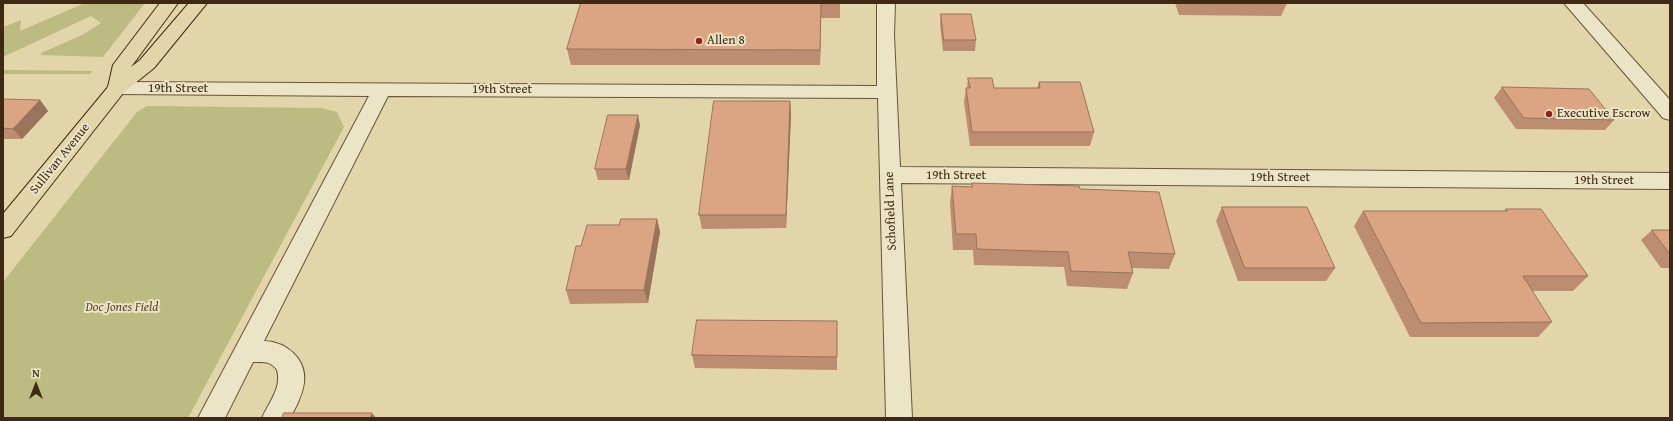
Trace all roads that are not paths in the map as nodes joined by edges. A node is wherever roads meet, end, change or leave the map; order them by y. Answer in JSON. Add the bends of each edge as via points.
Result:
{"nodes":[{"id":1,"x":170,"y":3,"type":"edge"},
{"id":2,"x":198,"y":3,"type":"edge"},
{"id":3,"x":886,"y":3,"type":"edge"},
{"id":4,"x":1573,"y":3,"type":"edge"},
{"id":5,"x":117,"y":88,"type":"junction"},
{"id":6,"x":382,"y":89,"type":"junction"},
{"id":7,"x":886,"y":92,"type":"junction"},
{"id":8,"x":1670,"y":113,"type":"edge"},
{"id":9,"x":889,"y":175,"type":"junction"},
{"id":10,"x":1670,"y":181,"type":"edge"},
{"id":11,"x":3,"y":230,"type":"edge"},
{"id":12,"x":246,"y":352,"type":"junction"},
{"id":13,"x":211,"y":418,"type":"edge"},
{"id":14,"x":275,"y":418,"type":"edge"},
{"id":15,"x":899,"y":418,"type":"edge"}],
"edges":[{"from":1,"to":5,"type":"main road","name":"Sullivan Avenue","via":[[122,65]]},
{"from":2,"to":5,"type":"main road","name":"Sullivan Avenue","via":[[147,64]]},
{"from":3,"to":7,"type":"street","name":"Schofield Lane"},
{"from":4,"to":8,"type":"street"},
{"from":5,"to":6,"type":"street","name":"19th Street"},
{"from":5,"to":11,"type":"main road","name":"Sullivan Avenue"},
{"from":6,"to":7,"type":"street","name":"19th Street"},
{"from":6,"to":12,"type":"street"},
{"from":7,"to":9,"type":"street","name":"Schofield Lane"},
{"from":9,"to":10,"type":"street","name":"19th Street"},
{"from":9,"to":15,"type":"street","name":"Schofield Lane"},
{"from":12,"to":13,"type":"street"},
{"from":12,"to":14,"type":"street","via":[[272,352],[283,357],[290,369],[292,386]]}]}
